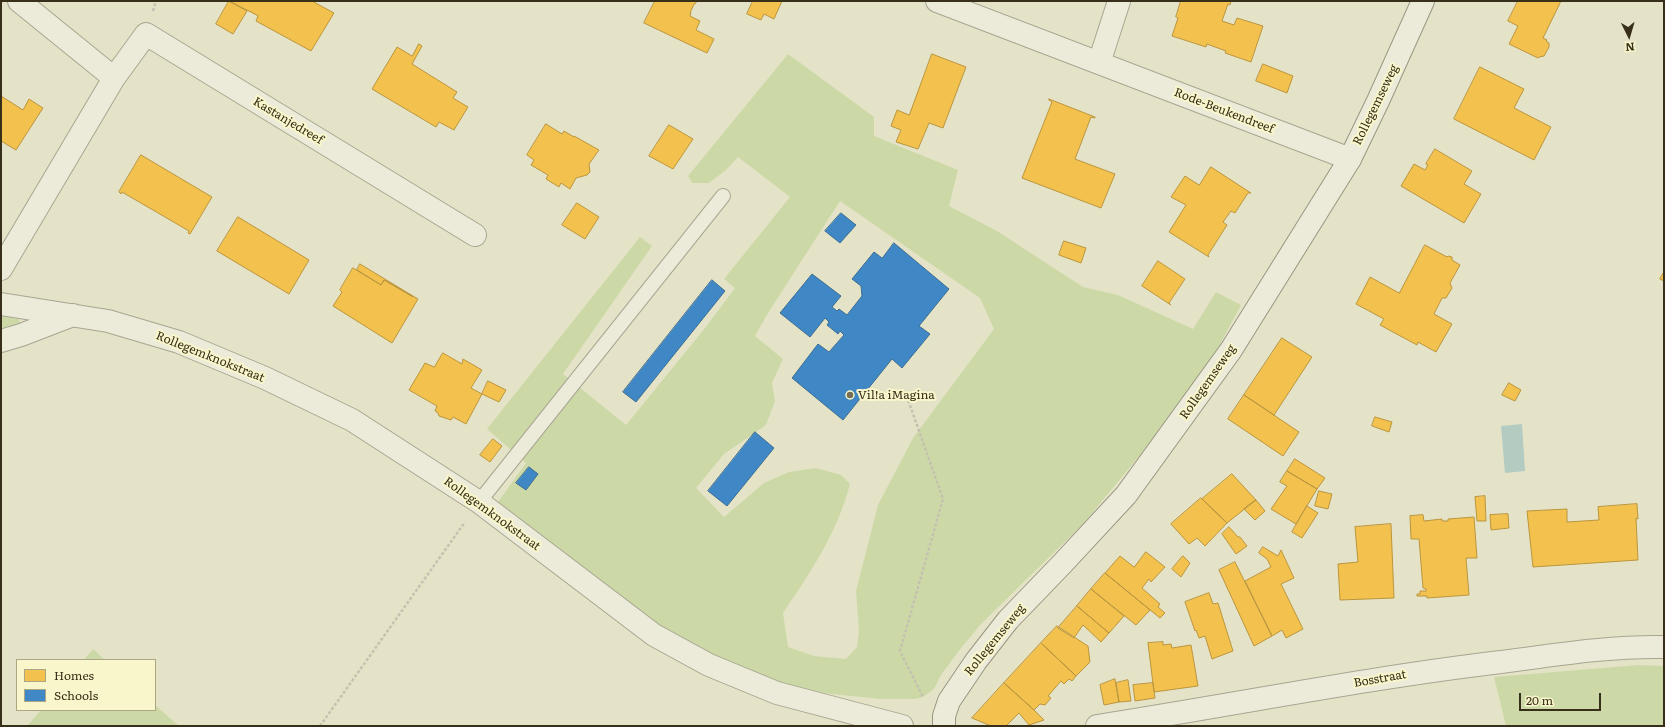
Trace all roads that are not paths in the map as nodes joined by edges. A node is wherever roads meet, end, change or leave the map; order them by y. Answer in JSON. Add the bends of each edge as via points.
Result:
{"nodes":[{"id":1,"x":19,"y":1,"type":"edge"},
{"id":2,"x":937,"y":1,"type":"edge"},
{"id":3,"x":1119,"y":1,"type":"edge"},
{"id":4,"x":1423,"y":1,"type":"edge"},
{"id":5,"x":1099,"y":64,"type":"junction"},
{"id":6,"x":114,"y":78,"type":"junction"},
{"id":7,"x":1350,"y":159,"type":"junction"},
{"id":8,"x":723,"y":196,"type":"dead end"},
{"id":9,"x":475,"y":235,"type":"dead end"},
{"id":10,"x":1,"y":269,"type":"edge"},
{"id":11,"x":1,"y":304,"type":"edge"},
{"id":12,"x":74,"y":315,"type":"junction"},
{"id":13,"x":1,"y":341,"type":"edge"},
{"id":14,"x":479,"y":502,"type":"junction"},
{"id":15,"x":1664,"y":647,"type":"edge"},
{"id":16,"x":1215,"y":717,"type":"edge"},
{"id":17,"x":944,"y":721,"type":"edge"},
{"id":18,"x":902,"y":726,"type":"edge"},
{"id":19,"x":1098,"y":726,"type":"edge"}],
"edges":[{"from":1,"to":6,"type":"street"},
{"from":2,"to":5,"type":"street","name":"Rode-Beukendreef"},
{"from":3,"to":5,"type":"street"},
{"from":4,"to":7,"type":"street","name":"Rollegemseweg"},
{"from":5,"to":7,"type":"street","name":"Rode-Beukendreef"},
{"from":6,"to":9,"type":"street","name":"Kastanjedreef","via":[[146,34]]},
{"from":6,"to":10,"type":"street","name":"Kastanjedreef"},
{"from":7,"to":17,"type":"street","name":"Rollegemseweg","via":[[1231,350],[1176,428],[1126,495],[1003,626],[949,701]]},
{"from":8,"to":14,"type":"lane"},
{"from":11,"to":12,"type":"street","name":"Rollegemknokstraat"},
{"from":12,"to":13,"type":"street"},
{"from":12,"to":14,"type":"street","name":"Rollegemknokstraat","via":[[108,321],[179,342],[265,378],[352,420]]},
{"from":14,"to":18,"type":"street","name":"Rollegemknokstraat","via":[[654,635],[709,665],[777,693]]},
{"from":15,"to":16,"type":"street","name":"Bosstraat","via":[[1558,655],[1447,668]]},
{"from":16,"to":19,"type":"street","name":"Bosstraat"}]}
